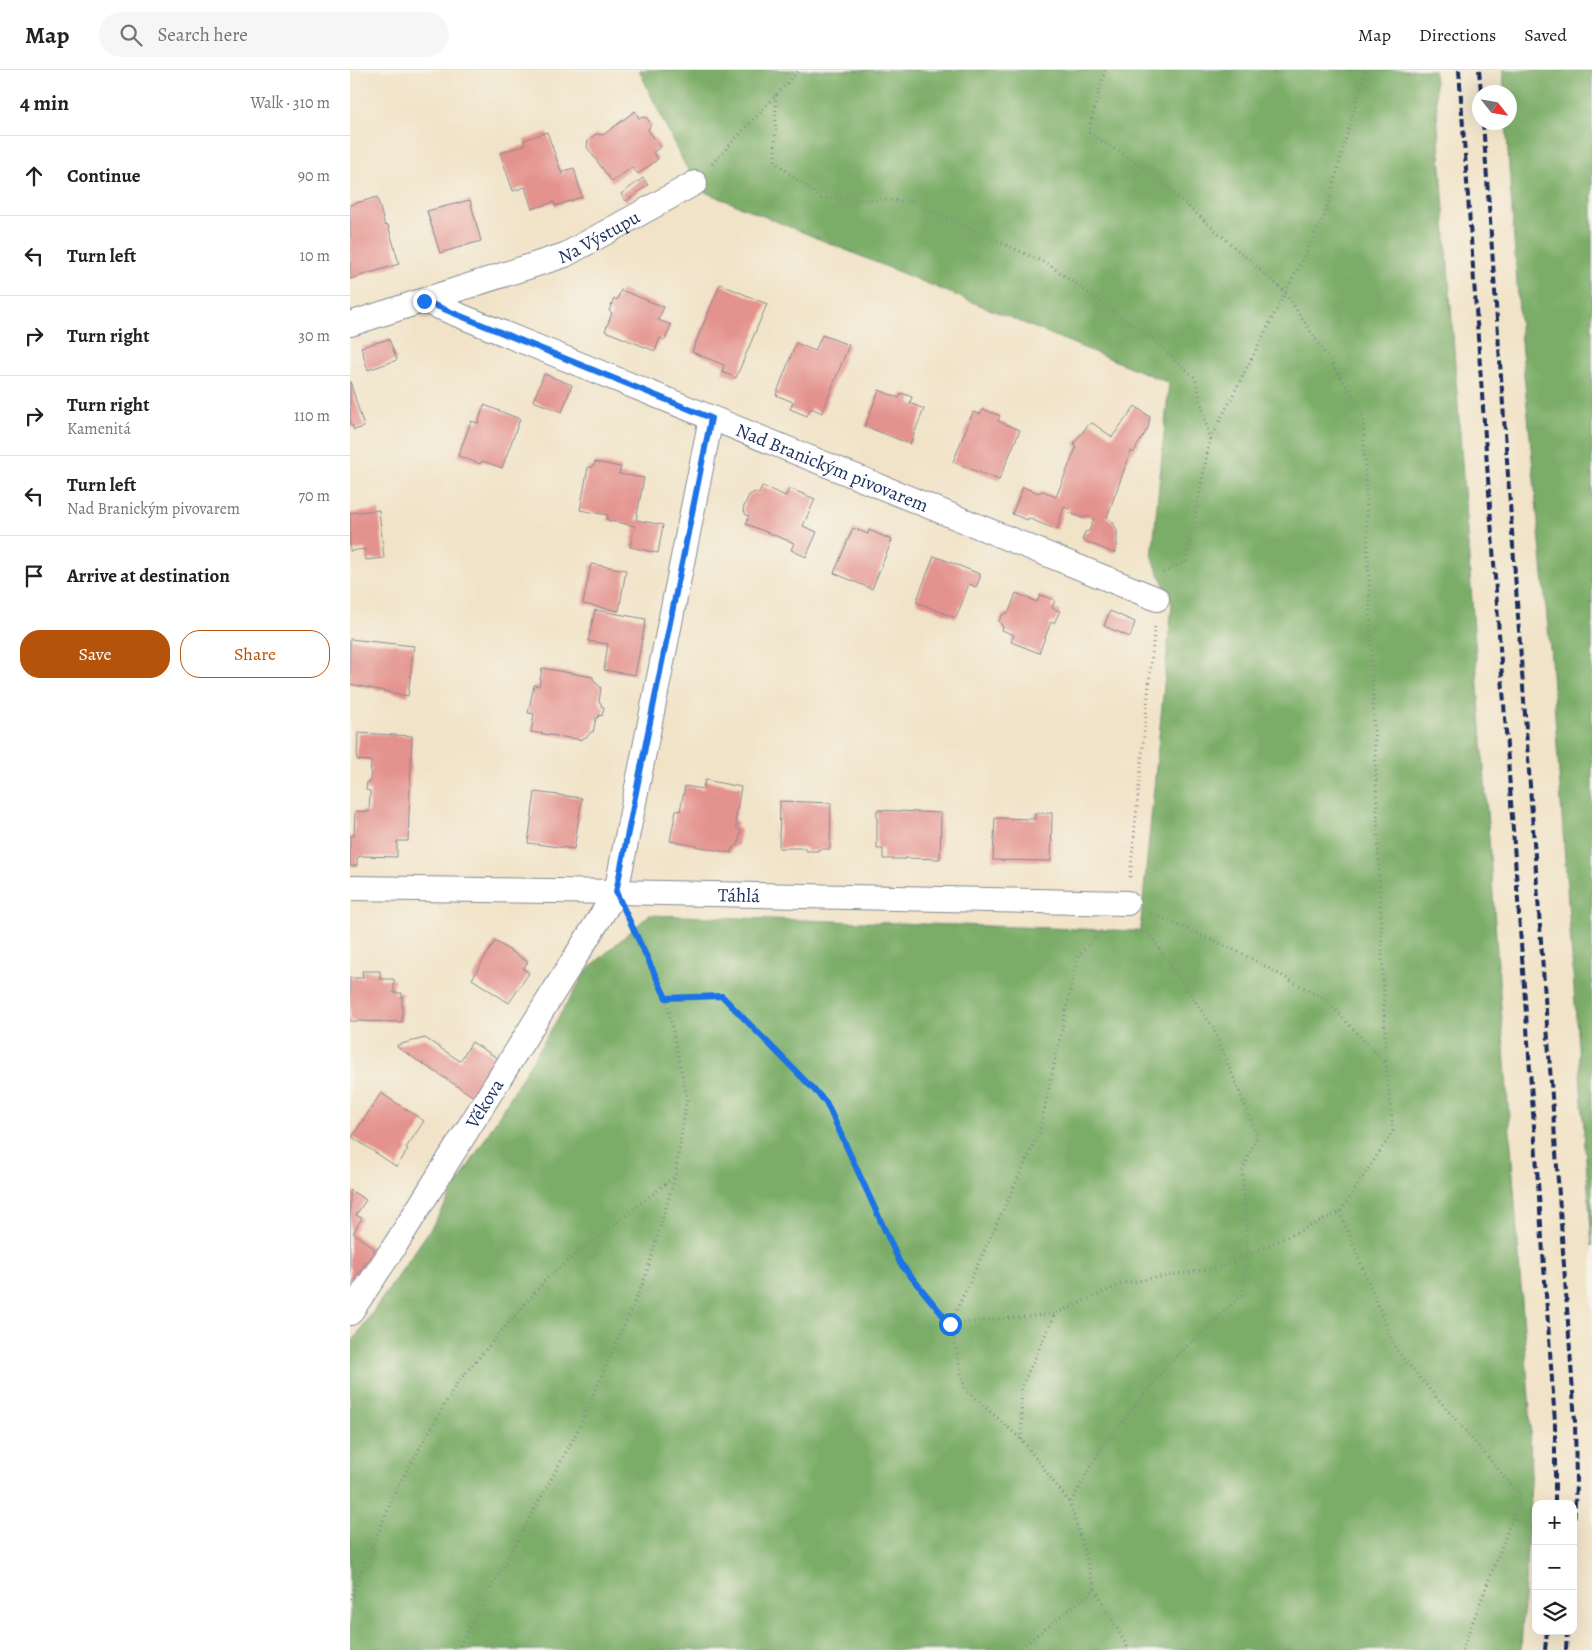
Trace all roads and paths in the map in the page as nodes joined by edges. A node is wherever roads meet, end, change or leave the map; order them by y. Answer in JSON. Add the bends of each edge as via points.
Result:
{"nodes":[{"id":1,"x":799,"y":70,"type":"edge"},
{"id":2,"x":1104,"y":70,"type":"edge"},
{"id":3,"x":1365,"y":70,"type":"edge"},
{"id":4,"x":776,"y":95,"type":"junction"},
{"id":5,"x":695,"y":183,"type":"joint"},
{"id":6,"x":1285,"y":292,"type":"junction"},
{"id":7,"x":424,"y":301,"type":"junction"},
{"id":8,"x":350,"y":324,"type":"edge"},
{"id":9,"x":711,"y":418,"type":"junction"},
{"id":10,"x":1210,"y":440,"type":"junction"},
{"id":11,"x":1132,"y":589,"type":"junction"},
{"id":12,"x":1157,"y":599,"type":"joint"},
{"id":13,"x":350,"y":888,"type":"edge"},
{"id":14,"x":616,"y":892,"type":"junction"},
{"id":15,"x":1127,"y":903,"type":"junction"},
{"id":16,"x":666,"y":998,"type":"junction"},
{"id":17,"x":1386,"y":1064,"type":"junction"},
{"id":18,"x":675,"y":1177,"type":"junction"},
{"id":19,"x":1340,"y":1212,"type":"junction"},
{"id":20,"x":1248,"y":1255,"type":"junction"},
{"id":21,"x":350,"y":1313,"type":"edge"},
{"id":22,"x":1055,"y":1314,"type":"junction"},
{"id":23,"x":950,"y":1324,"type":"junction"},
{"id":24,"x":1022,"y":1440,"type":"junction"},
{"id":25,"x":1070,"y":1503,"type":"junction"},
{"id":26,"x":1095,"y":1588,"type":"junction"},
{"id":27,"x":350,"y":1599,"type":"edge"},
{"id":28,"x":457,"y":1650,"type":"edge"},
{"id":29,"x":1018,"y":1650,"type":"edge"},
{"id":30,"x":1129,"y":1650,"type":"edge"},
{"id":31,"x":1462,"y":1650,"type":"edge"}],
"edges":[{"from":1,"to":4,"type":"path"},
{"from":2,"to":6,"type":"path","via":[[1088,132],[1145,168]]},
{"from":3,"to":6,"type":"path","via":[[1325,215]]},
{"from":4,"to":5,"type":"path"},
{"from":4,"to":10,"type":"path","via":[[775,162],[821,198],[909,200],[1048,264],[1151,338],[1195,378]]},
{"from":5,"to":7,"type":"street","name":"Na Výstupu","via":[[565,255]]},
{"from":6,"to":10,"type":"path"},
{"from":6,"to":17,"type":"path","via":[[1363,412]]},
{"from":7,"to":8,"type":"street","name":"Na Výstupu"},
{"from":7,"to":9,"type":"street","name":"Nad Branickým pivovarem"},
{"from":9,"to":11,"type":"street","name":"Nad Branickým pivovarem"},
{"from":9,"to":14,"type":"street"},
{"from":10,"to":11,"type":"path","via":[[1186,561]]},
{"from":11,"to":12,"type":"street","name":"Nad Branickým pivovarem"},
{"from":12,"to":15,"type":"path"},
{"from":13,"to":14,"type":"street","name":"Táhlá"},
{"from":14,"to":15,"type":"street","name":"Táhlá"},
{"from":14,"to":16,"type":"path"},
{"from":14,"to":21,"type":"street","name":"Věkova"},
{"from":15,"to":17,"type":"path","via":[[1241,953],[1326,1000]]},
{"from":15,"to":20,"type":"path","via":[[1213,1027],[1257,1135],[1242,1172]]},
{"from":15,"to":23,"type":"path","via":[[1078,956],[1039,1133]]},
{"from":16,"to":18,"type":"path","via":[[687,1098]]},
{"from":16,"to":23,"type":"path","via":[[722,996],[826,1102],[900,1263]]},
{"from":17,"to":19,"type":"path","via":[[1392,1131]]},
{"from":18,"to":27,"type":"path","via":[[548,1277],[457,1383],[397,1488]]},
{"from":18,"to":28,"type":"path","via":[[645,1278],[576,1434]]},
{"from":19,"to":20,"type":"path"},
{"from":19,"to":31,"type":"path","via":[[1396,1350],[1521,1496]]},
{"from":20,"to":22,"type":"path","via":[[1222,1267],[1124,1283]]},
{"from":20,"to":25,"type":"path","via":[[1242,1295],[1169,1363],[1102,1447]]},
{"from":22,"to":23,"type":"path"},
{"from":22,"to":24,"type":"path","via":[[1020,1388]]},
{"from":23,"to":24,"type":"path","via":[[965,1389]]},
{"from":24,"to":25,"type":"path"},
{"from":25,"to":26,"type":"path"},
{"from":26,"to":29,"type":"path"},
{"from":26,"to":30,"type":"path"}]}
